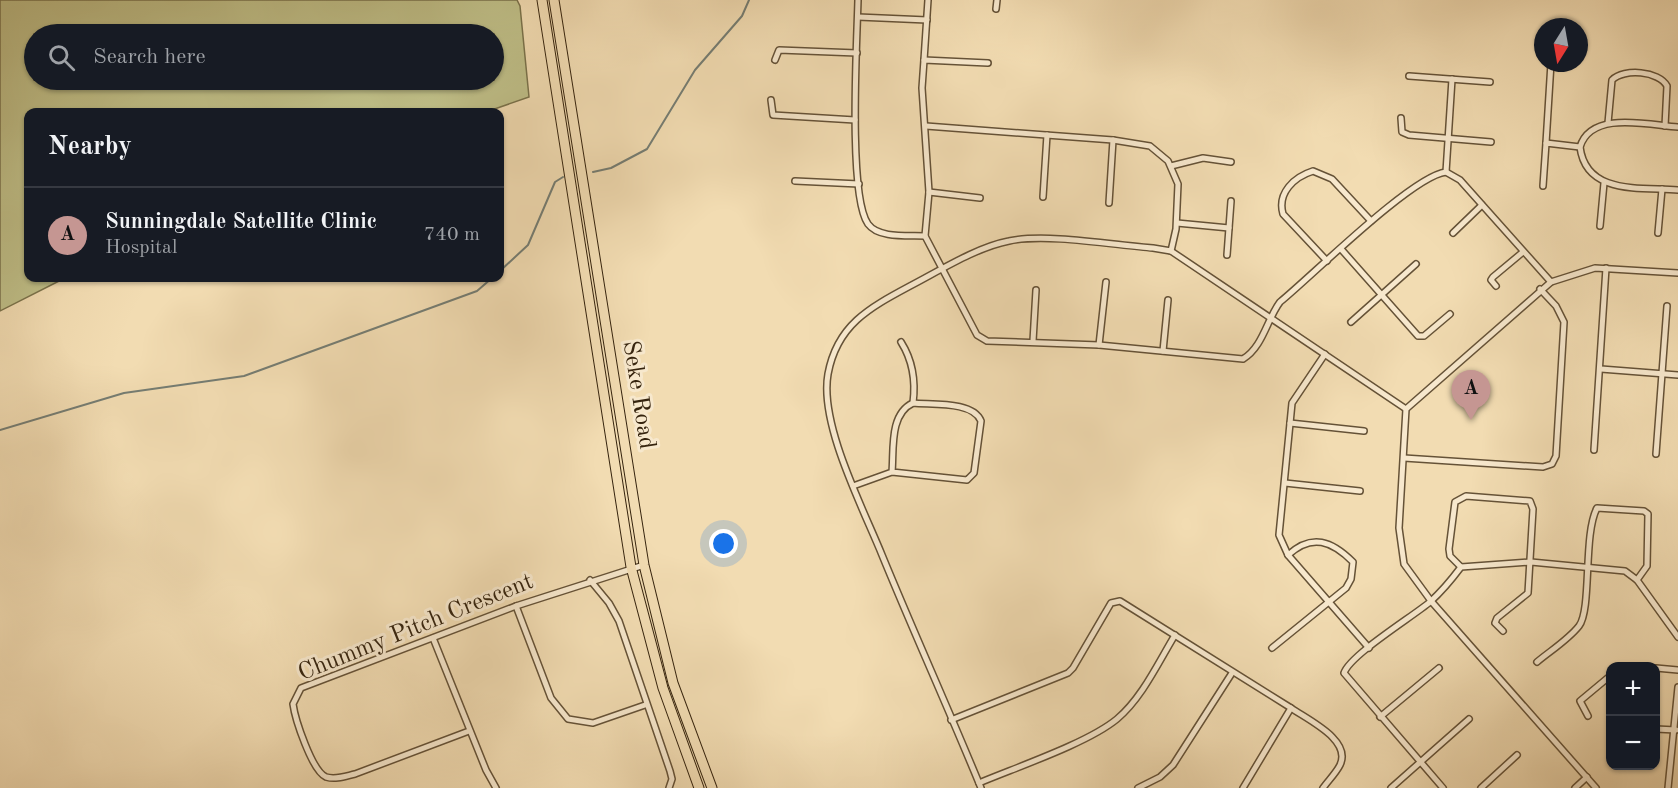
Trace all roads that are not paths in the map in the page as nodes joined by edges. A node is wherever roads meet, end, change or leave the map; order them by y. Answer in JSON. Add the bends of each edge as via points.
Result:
{"nodes":[{"id":1,"x":542,"y":0,"type":"edge"},
{"id":2,"x":554,"y":0,"type":"edge"},
{"id":3,"x":858,"y":0,"type":"edge"},
{"id":4,"x":928,"y":0,"type":"edge"},
{"id":5,"x":997,"y":0,"type":"edge"},
{"id":6,"x":996,"y":9,"type":"dead end"},
{"id":7,"x":858,"y":16,"type":"junction"},
{"id":8,"x":927,"y":20,"type":"junction"},
{"id":9,"x":857,"y":53,"type":"junction"},
{"id":10,"x":775,"y":60,"type":"dead end"},
{"id":11,"x":924,"y":60,"type":"junction"},
{"id":12,"x":988,"y":63,"type":"dead end"},
{"id":13,"x":1550,"y":72,"type":"edge"},
{"id":14,"x":1409,"y":76,"type":"dead end"},
{"id":15,"x":1452,"y":79,"type":"junction"},
{"id":16,"x":1490,"y":82,"type":"dead end"},
{"id":17,"x":771,"y":100,"type":"dead end"},
{"id":18,"x":1401,"y":118,"type":"dead end"},
{"id":19,"x":855,"y":120,"type":"junction"},
{"id":20,"x":1608,"y":123,"type":"junction"},
{"id":21,"x":926,"y":126,"type":"junction"},
{"id":22,"x":1665,"y":126,"type":"junction"},
{"id":23,"x":1678,"y":127,"type":"edge"},
{"id":24,"x":1047,"y":135,"type":"junction"},
{"id":25,"x":1448,"y":139,"type":"junction"},
{"id":26,"x":1113,"y":140,"type":"junction"},
{"id":27,"x":1491,"y":142,"type":"dead end"},
{"id":28,"x":1546,"y":142,"type":"junction"},
{"id":29,"x":1581,"y":147,"type":"junction"},
{"id":30,"x":1231,"y":162,"type":"dead end"},
{"id":31,"x":1172,"y":166,"type":"junction"},
{"id":32,"x":1446,"y":172,"type":"junction"},
{"id":33,"x":795,"y":181,"type":"dead end"},
{"id":34,"x":1604,"y":183,"type":"junction"},
{"id":35,"x":859,"y":184,"type":"junction"},
{"id":36,"x":1543,"y":186,"type":"dead end"},
{"id":37,"x":1662,"y":189,"type":"junction"},
{"id":38,"x":1678,"y":190,"type":"edge"},
{"id":39,"x":929,"y":192,"type":"junction"},
{"id":40,"x":1043,"y":197,"type":"dead end"},
{"id":41,"x":980,"y":198,"type":"dead end"},
{"id":42,"x":1231,"y":201,"type":"dead end"},
{"id":43,"x":1109,"y":203,"type":"dead end"},
{"id":44,"x":1482,"y":205,"type":"junction"},
{"id":45,"x":1371,"y":221,"type":"junction"},
{"id":46,"x":1177,"y":223,"type":"junction"},
{"id":47,"x":1600,"y":226,"type":"dead end"},
{"id":48,"x":1229,"y":228,"type":"junction"},
{"id":49,"x":1454,"y":233,"type":"dead end"},
{"id":50,"x":1658,"y":233,"type":"dead end"},
{"id":51,"x":925,"y":236,"type":"junction"},
{"id":52,"x":1341,"y":249,"type":"junction"},
{"id":53,"x":1171,"y":251,"type":"junction"},
{"id":54,"x":1523,"y":252,"type":"junction"},
{"id":55,"x":1227,"y":255,"type":"dead end"},
{"id":56,"x":1327,"y":261,"type":"junction"},
{"id":57,"x":1416,"y":264,"type":"dead end"},
{"id":58,"x":1606,"y":268,"type":"junction"},
{"id":59,"x":942,"y":269,"type":"junction"},
{"id":60,"x":1678,"y":273,"type":"edge"},
{"id":61,"x":1106,"y":282,"type":"dead end"},
{"id":62,"x":1551,"y":282,"type":"junction"},
{"id":63,"x":1496,"y":286,"type":"dead end"},
{"id":64,"x":1540,"y":289,"type":"junction"},
{"id":65,"x":1036,"y":290,"type":"dead end"},
{"id":66,"x":1383,"y":295,"type":"junction"},
{"id":67,"x":1168,"y":300,"type":"dead end"},
{"id":68,"x":1667,"y":306,"type":"dead end"},
{"id":69,"x":1450,"y":314,"type":"dead end"},
{"id":70,"x":1269,"y":316,"type":"junction"},
{"id":71,"x":1351,"y":322,"type":"dead end"},
{"id":72,"x":1033,"y":341,"type":"junction"},
{"id":73,"x":901,"y":342,"type":"dead end"},
{"id":74,"x":1098,"y":345,"type":"junction"},
{"id":75,"x":1163,"y":351,"type":"junction"},
{"id":76,"x":1325,"y":354,"type":"junction"},
{"id":77,"x":1601,"y":369,"type":"junction"},
{"id":78,"x":1662,"y":374,"type":"junction"},
{"id":79,"x":1678,"y":375,"type":"edge"},
{"id":80,"x":913,"y":403,"type":"junction"},
{"id":81,"x":1406,"y":408,"type":"junction"},
{"id":82,"x":1290,"y":423,"type":"junction"},
{"id":83,"x":1364,"y":431,"type":"dead end"},
{"id":84,"x":1594,"y":450,"type":"dead end"},
{"id":85,"x":1656,"y":454,"type":"dead end"},
{"id":86,"x":1404,"y":458,"type":"junction"},
{"id":87,"x":892,"y":472,"type":"junction"},
{"id":88,"x":1285,"y":483,"type":"junction"},
{"id":89,"x":853,"y":486,"type":"junction"},
{"id":90,"x":1360,"y":490,"type":"dead end"},
{"id":91,"x":1288,"y":555,"type":"junction"},
{"id":92,"x":1531,"y":562,"type":"junction"},
{"id":93,"x":644,"y":565,"type":"junction"},
{"id":94,"x":1587,"y":566,"type":"junction"},
{"id":95,"x":631,"y":567,"type":"junction"},
{"id":96,"x":1461,"y":567,"type":"junction"},
{"id":97,"x":590,"y":580,"type":"junction"},
{"id":98,"x":1637,"y":580,"type":"junction"},
{"id":99,"x":1328,"y":601,"type":"junction"},
{"id":100,"x":1431,"y":601,"type":"junction"},
{"id":101,"x":516,"y":606,"type":"junction"},
{"id":102,"x":1503,"y":630,"type":"dead end"},
{"id":103,"x":1174,"y":635,"type":"junction"},
{"id":104,"x":1678,"y":637,"type":"edge"},
{"id":105,"x":434,"y":639,"type":"junction"},
{"id":106,"x":1272,"y":648,"type":"dead end"},
{"id":107,"x":1369,"y":648,"type":"junction"},
{"id":108,"x":1537,"y":662,"type":"dead end"},
{"id":109,"x":1439,"y":668,"type":"dead end"},
{"id":110,"x":1660,"y":668,"type":"edge"},
{"id":111,"x":1678,"y":670,"type":"edge"},
{"id":112,"x":1232,"y":673,"type":"junction"},
{"id":113,"x":1606,"y":680,"type":"edge"},
{"id":114,"x":1678,"y":687,"type":"edge"},
{"id":115,"x":645,"y":705,"type":"junction"},
{"id":116,"x":1292,"y":708,"type":"junction"},
{"id":117,"x":1588,"y":716,"type":"dead end"},
{"id":118,"x":1380,"y":717,"type":"junction"},
{"id":119,"x":1469,"y":719,"type":"dead end"},
{"id":120,"x":951,"y":720,"type":"junction"},
{"id":121,"x":1660,"y":729,"type":"edge"},
{"id":122,"x":1676,"y":730,"type":"edge"},
{"id":123,"x":470,"y":731,"type":"junction"},
{"id":124,"x":1517,"y":755,"type":"dead end"},
{"id":125,"x":1420,"y":762,"type":"junction"},
{"id":126,"x":1587,"y":777,"type":"junction"},
{"id":127,"x":980,"y":786,"type":"edge"},
{"id":128,"x":1669,"y":787,"type":"edge"},
{"id":129,"x":1678,"y":787,"type":"edge"},
{"id":130,"x":496,"y":788,"type":"edge"},
{"id":131,"x":669,"y":788,"type":"edge"},
{"id":132,"x":699,"y":788,"type":"edge"},
{"id":133,"x":712,"y":788,"type":"edge"},
{"id":134,"x":1138,"y":788,"type":"edge"},
{"id":135,"x":1243,"y":788,"type":"edge"},
{"id":136,"x":1323,"y":788,"type":"edge"},
{"id":137,"x":1391,"y":788,"type":"edge"},
{"id":138,"x":1443,"y":788,"type":"edge"},
{"id":139,"x":1481,"y":788,"type":"edge"},
{"id":140,"x":1575,"y":788,"type":"edge"},
{"id":141,"x":1596,"y":788,"type":"edge"}],
"edges":[{"from":1,"to":95,"type":"main road","name":"Seke Road"},
{"from":2,"to":93,"type":"main road","name":"Seke Road"},
{"from":3,"to":7,"type":"street"},
{"from":4,"to":8,"type":"street"},
{"from":5,"to":6,"type":"street"},
{"from":7,"to":8,"type":"street"},
{"from":7,"to":9,"type":"street"},
{"from":8,"to":11,"type":"street"},
{"from":9,"to":10,"type":"street","via":[[779,50]]},
{"from":9,"to":19,"type":"street"},
{"from":11,"to":12,"type":"street"},
{"from":11,"to":21,"type":"street"},
{"from":13,"to":28,"type":"street"},
{"from":14,"to":15,"type":"street"},
{"from":15,"to":16,"type":"street"},
{"from":15,"to":25,"type":"street"},
{"from":17,"to":19,"type":"street","via":[[773,115]]},
{"from":18,"to":25,"type":"street","via":[[1405,134]]},
{"from":19,"to":35,"type":"street"},
{"from":20,"to":22,"type":"street"},
{"from":20,"to":22,"type":"street","via":[[1612,80],[1622,74],[1649,74],[1660,77],[1667,86]]},
{"from":20,"to":29,"type":"street","via":[[1588,132]]},
{"from":21,"to":24,"type":"street"},
{"from":21,"to":39,"type":"street"},
{"from":22,"to":23,"type":"street"},
{"from":24,"to":26,"type":"street"},
{"from":24,"to":40,"type":"street"},
{"from":25,"to":27,"type":"street"},
{"from":25,"to":32,"type":"street"},
{"from":26,"to":31,"type":"street","via":[[1143,143]]},
{"from":26,"to":43,"type":"street"},
{"from":28,"to":29,"type":"street"},
{"from":28,"to":36,"type":"street"},
{"from":29,"to":34,"type":"street","via":[[1589,171]]},
{"from":30,"to":31,"type":"street","via":[[1203,158]]},
{"from":31,"to":46,"type":"street","via":[[1179,193]]},
{"from":32,"to":44,"type":"street","via":[[1460,180]]},
{"from":32,"to":45,"type":"street","via":[[1427,179]]},
{"from":33,"to":35,"type":"street"},
{"from":34,"to":37,"type":"street"},
{"from":34,"to":47,"type":"street"},
{"from":35,"to":51,"type":"street","via":[[868,224],[887,234]]},
{"from":37,"to":38,"type":"street"},
{"from":37,"to":50,"type":"street"},
{"from":39,"to":41,"type":"street"},
{"from":39,"to":51,"type":"street"},
{"from":42,"to":48,"type":"street"},
{"from":44,"to":49,"type":"street"},
{"from":44,"to":54,"type":"street"},
{"from":45,"to":52,"type":"street"},
{"from":45,"to":56,"type":"street","via":[[1324,174],[1313,171],[1291,183],[1283,197],[1283,214]]},
{"from":46,"to":48,"type":"street"},
{"from":46,"to":53,"type":"street"},
{"from":48,"to":55,"type":"street"},
{"from":51,"to":59,"type":"street"},
{"from":52,"to":56,"type":"street"},
{"from":52,"to":66,"type":"street"},
{"from":53,"to":59,"type":"street","via":[[1020,239],[997,244]]},
{"from":53,"to":70,"type":"street"},
{"from":54,"to":62,"type":"street"},
{"from":54,"to":63,"type":"street","via":[[1492,277]]},
{"from":56,"to":70,"type":"street"},
{"from":57,"to":66,"type":"street"},
{"from":58,"to":60,"type":"street"},
{"from":58,"to":62,"type":"street","via":[[1577,272]]},
{"from":58,"to":77,"type":"street"},
{"from":59,"to":72,"type":"street","via":[[981,338]]},
{"from":59,"to":89,"type":"street","via":[[870,307],[843,333],[828,376],[828,409]]},
{"from":61,"to":74,"type":"street"},
{"from":62,"to":64,"type":"street"},
{"from":64,"to":81,"type":"street"},
{"from":64,"to":86,"type":"street","via":[[1564,322],[1556,456],[1552,464],[1543,467]]},
{"from":65,"to":72,"type":"street"},
{"from":66,"to":69,"type":"street","via":[[1418,336],[1424,336]]},
{"from":66,"to":71,"type":"street"},
{"from":67,"to":75,"type":"street"},
{"from":68,"to":78,"type":"street"},
{"from":70,"to":75,"type":"street","via":[[1267,328],[1243,359]]},
{"from":70,"to":76,"type":"street"},
{"from":72,"to":74,"type":"street"},
{"from":73,"to":80,"type":"street","via":[[911,358]]},
{"from":74,"to":75,"type":"street"},
{"from":76,"to":81,"type":"street"},
{"from":76,"to":82,"type":"street","via":[[1295,395]]},
{"from":77,"to":78,"type":"street"},
{"from":77,"to":84,"type":"street"},
{"from":78,"to":79,"type":"street"},
{"from":78,"to":85,"type":"street"},
{"from":80,"to":87,"type":"street","via":[[896,422]]},
{"from":80,"to":87,"type":"street","via":[[968,409],[979,416],[974,473],[962,481]]},
{"from":81,"to":86,"type":"street"},
{"from":82,"to":83,"type":"street"},
{"from":82,"to":88,"type":"street"},
{"from":86,"to":100,"type":"street","via":[[1399,528],[1402,558]]},
{"from":87,"to":89,"type":"street"},
{"from":88,"to":90,"type":"street"},
{"from":88,"to":91,"type":"street","via":[[1279,536]]},
{"from":89,"to":120,"type":"street"},
{"from":91,"to":99,"type":"street"},
{"from":91,"to":99,"type":"street","via":[[1299,545],[1327,543],[1351,560],[1349,584]]},
{"from":92,"to":94,"type":"street"},
{"from":92,"to":96,"type":"street"},
{"from":92,"to":96,"type":"street","via":[[1530,501],[1466,496],[1455,502],[1449,549],[1450,556]]},
{"from":92,"to":102,"type":"street","via":[[1528,593],[1496,620]]},
{"from":93,"to":95,"type":"street","name":"Chummy Pitch Crescent"},
{"from":93,"to":133,"type":"main road","name":"Seke Road","via":[[673,683]]},
{"from":94,"to":98,"type":"street","via":[[1619,570]]},
{"from":94,"to":98,"type":"street","via":[[1597,508],[1644,511],[1650,516],[1647,566]]},
{"from":94,"to":108,"type":"street","via":[[1580,624]]},
{"from":95,"to":97,"type":"street","name":"Chummy Pitch Crescent"},
{"from":95,"to":132,"type":"main road","name":"Seke Road","via":[[663,688]]},
{"from":96,"to":100,"type":"street"},
{"from":97,"to":101,"type":"street","name":"Chummy Pitch Crescent"},
{"from":97,"to":115,"type":"street","via":[[615,611]]},
{"from":98,"to":104,"type":"street"},
{"from":99,"to":106,"type":"street"},
{"from":99,"to":107,"type":"street"},
{"from":100,"to":107,"type":"street"},
{"from":100,"to":126,"type":"street"},
{"from":101,"to":105,"type":"street","name":"Chummy Pitch Crescent"},
{"from":101,"to":115,"type":"street","via":[[551,698],[568,719],[593,723]]},
{"from":103,"to":112,"type":"street"},
{"from":103,"to":120,"type":"street","via":[[1114,600],[1068,673]]},
{"from":103,"to":127,"type":"street","via":[[1137,696],[1118,718],[1091,735]]},
{"from":105,"to":123,"type":"street"},
{"from":105,"to":123,"type":"street","name":"Chummy Pitch Crescent","via":[[301,688],[293,704],[310,755],[324,776],[335,778]]},
{"from":107,"to":118,"type":"street","via":[[1344,673]]},
{"from":109,"to":118,"type":"street"},
{"from":110,"to":111,"type":"street"},
{"from":112,"to":116,"type":"street"},
{"from":112,"to":134,"type":"street","via":[[1173,765]]},
{"from":113,"to":117,"type":"street","via":[[1580,701]]},
{"from":114,"to":122,"type":"street"},
{"from":115,"to":131,"type":"street","via":[[670,771]]},
{"from":116,"to":135,"type":"street"},
{"from":116,"to":136,"type":"street","via":[[1336,740],[1341,749],[1340,764]]},
{"from":118,"to":125,"type":"street"},
{"from":119,"to":125,"type":"street"},
{"from":120,"to":127,"type":"street"},
{"from":121,"to":122,"type":"street"},
{"from":122,"to":128,"type":"street"},
{"from":123,"to":130,"type":"street"},
{"from":124,"to":139,"type":"street"},
{"from":125,"to":137,"type":"street"},
{"from":125,"to":138,"type":"street"},
{"from":126,"to":140,"type":"street"},
{"from":126,"to":141,"type":"street"},
{"from":128,"to":129,"type":"street"}]}
